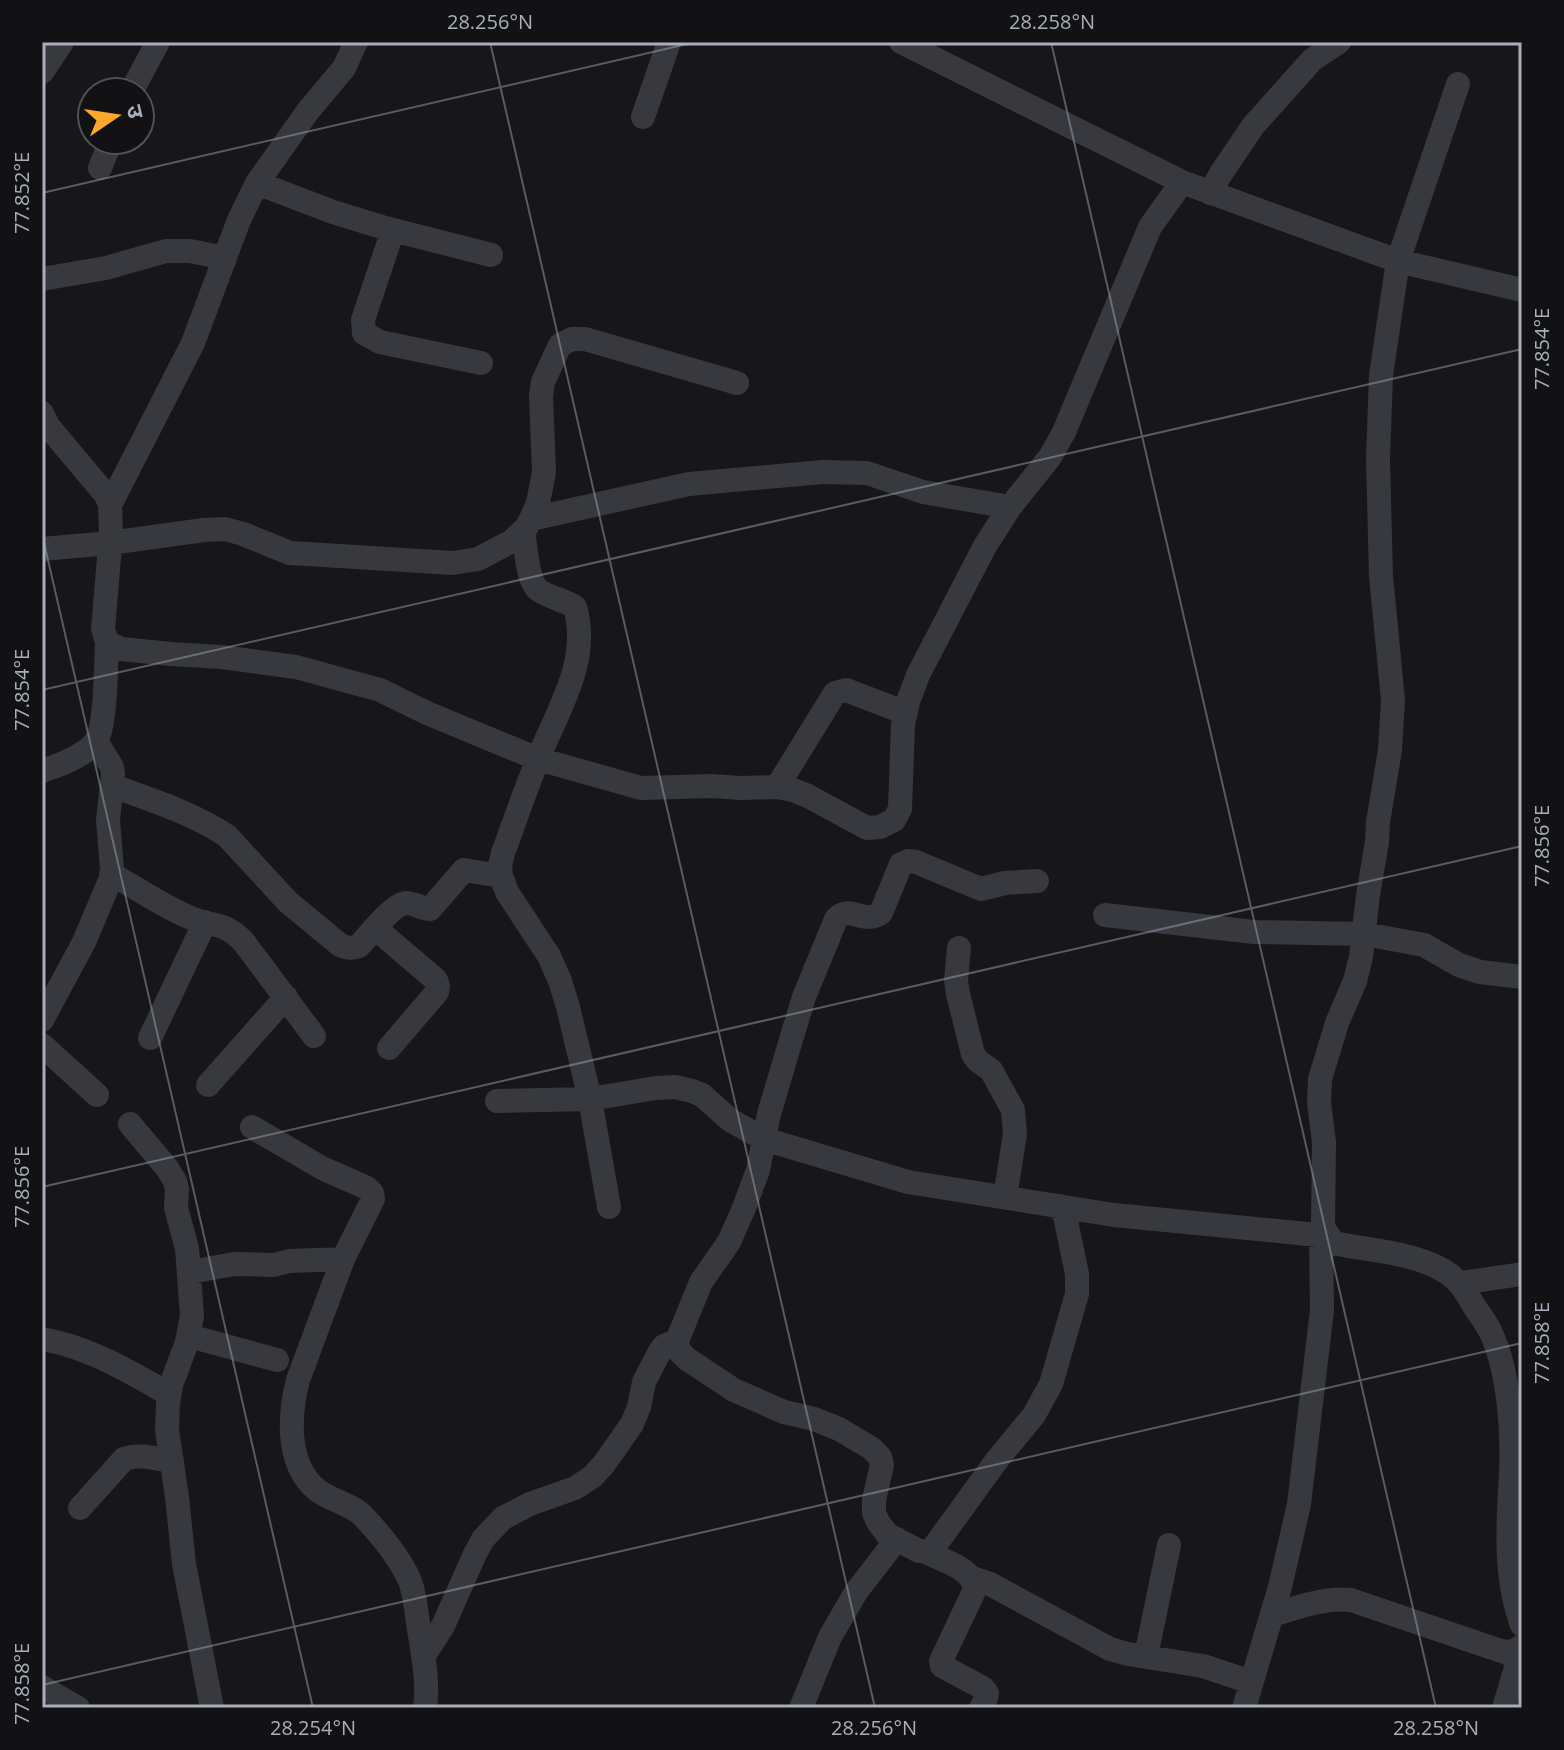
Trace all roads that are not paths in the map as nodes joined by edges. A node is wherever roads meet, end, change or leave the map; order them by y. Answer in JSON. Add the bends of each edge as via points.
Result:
{"nodes":[{"id":1,"x":62,"y":42,"type":"edge"},
{"id":2,"x":158,"y":42,"type":"edge"},
{"id":3,"x":356,"y":42,"type":"edge"},
{"id":4,"x":669,"y":42,"type":"edge"},
{"id":5,"x":901,"y":42,"type":"edge"},
{"id":6,"x":1339,"y":42,"type":"edge"},
{"id":7,"x":1318,"y":51,"type":"edge"},
{"id":8,"x":42,"y":72,"type":"edge"},
{"id":9,"x":140,"y":76,"type":"edge"},
{"id":10,"x":1458,"y":84,"type":"dead end"},
{"id":11,"x":643,"y":117,"type":"dead end"},
{"id":12,"x":105,"y":156,"type":"edge"},
{"id":13,"x":100,"y":168,"type":"dead end"},
{"id":14,"x":1182,"y":182,"type":"junction"},
{"id":15,"x":257,"y":183,"type":"junction"},
{"id":16,"x":1210,"y":193,"type":"junction"},
{"id":17,"x":393,"y":230,"type":"junction"},
{"id":18,"x":491,"y":255,"type":"dead end"},
{"id":19,"x":225,"y":258,"type":"junction"},
{"id":20,"x":1398,"y":261,"type":"junction"},
{"id":21,"x":42,"y":279,"type":"edge"},
{"id":22,"x":1522,"y":290,"type":"edge"},
{"id":23,"x":481,"y":363,"type":"dead end"},
{"id":24,"x":737,"y":383,"type":"dead end"},
{"id":25,"x":42,"y":413,"type":"edge"},
{"id":26,"x":110,"y":505,"type":"junction"},
{"id":27,"x":1010,"y":507,"type":"junction"},
{"id":28,"x":527,"y":525,"type":"junction"},
{"id":29,"x":110,"y":543,"type":"junction"},
{"id":30,"x":42,"y":549,"type":"edge"},
{"id":31,"x":107,"y":642,"type":"junction"},
{"id":32,"x":906,"y":713,"type":"junction"},
{"id":33,"x":96,"y":741,"type":"junction"},
{"id":34,"x":538,"y":759,"type":"junction"},
{"id":35,"x":42,"y":771,"type":"edge"},
{"id":36,"x":113,"y":786,"type":"junction"},
{"id":37,"x":777,"y":787,"type":"junction"},
{"id":38,"x":111,"y":874,"type":"junction"},
{"id":39,"x":501,"y":876,"type":"junction"},
{"id":40,"x":1037,"y":881,"type":"dead end"},
{"id":41,"x":1105,"y":915,"type":"dead end"},
{"id":42,"x":205,"y":922,"type":"junction"},
{"id":43,"x":375,"y":928,"type":"junction"},
{"id":44,"x":1365,"y":934,"type":"junction"},
{"id":45,"x":959,"y":948,"type":"dead end"},
{"id":46,"x":1522,"y":977,"type":"edge"},
{"id":47,"x":286,"y":997,"type":"junction"},
{"id":48,"x":42,"y":1020,"type":"edge"},
{"id":49,"x":314,"y":1036,"type":"dead end"},
{"id":50,"x":150,"y":1038,"type":"dead end"},
{"id":51,"x":42,"y":1045,"type":"edge"},
{"id":52,"x":389,"y":1048,"type":"dead end"},
{"id":53,"x":208,"y":1085,"type":"dead end"},
{"id":54,"x":97,"y":1095,"type":"dead end"},
{"id":55,"x":590,"y":1099,"type":"junction"},
{"id":56,"x":497,"y":1101,"type":"dead end"},
{"id":57,"x":130,"y":1124,"type":"dead end"},
{"id":58,"x":252,"y":1127,"type":"dead end"},
{"id":59,"x":764,"y":1139,"type":"junction"},
{"id":60,"x":1005,"y":1197,"type":"junction"},
{"id":61,"x":1059,"y":1206,"type":"junction"},
{"id":62,"x":609,"y":1207,"type":"dead end"},
{"id":63,"x":1325,"y":1236,"type":"junction"},
{"id":64,"x":343,"y":1259,"type":"junction"},
{"id":65,"x":190,"y":1272,"type":"junction"},
{"id":66,"x":1522,"y":1274,"type":"edge"},
{"id":67,"x":1461,"y":1283,"type":"junction"},
{"id":68,"x":189,"y":1336,"type":"junction"},
{"id":69,"x":42,"y":1339,"type":"edge"},
{"id":70,"x":677,"y":1341,"type":"junction"},
{"id":71,"x":277,"y":1360,"type":"dead end"},
{"id":72,"x":169,"y":1394,"type":"junction"},
{"id":73,"x":172,"y":1461,"type":"junction"},
{"id":74,"x":80,"y":1508,"type":"dead end"},
{"id":75,"x":897,"y":1539,"type":"junction"},
{"id":76,"x":1169,"y":1545,"type":"dead end"},
{"id":77,"x":925,"y":1552,"type":"junction"},
{"id":78,"x":972,"y":1578,"type":"junction"},
{"id":79,"x":1272,"y":1615,"type":"junction"},
{"id":80,"x":1522,"y":1625,"type":"edge"},
{"id":81,"x":1518,"y":1648,"type":"edge"},
{"id":82,"x":1146,"y":1656,"type":"junction"},
{"id":83,"x":423,"y":1657,"type":"junction"},
{"id":84,"x":1251,"y":1682,"type":"junction"},
{"id":85,"x":42,"y":1687,"type":"edge"},
{"id":86,"x":78,"y":1708,"type":"edge"},
{"id":87,"x":212,"y":1708,"type":"edge"},
{"id":88,"x":425,"y":1708,"type":"edge"},
{"id":89,"x":801,"y":1708,"type":"edge"},
{"id":90,"x":981,"y":1708,"type":"edge"},
{"id":91,"x":1244,"y":1708,"type":"edge"},
{"id":92,"x":1504,"y":1708,"type":"edge"}],
"edges":[{"from":1,"to":8,"type":"street"},
{"from":2,"to":9,"type":"street"},
{"from":3,"to":15,"type":"street","via":[[344,68]]},
{"from":4,"to":11,"type":"street"},
{"from":5,"to":14,"type":"street"},
{"from":6,"to":7,"type":"street"},
{"from":7,"to":16,"type":"street","via":[[1253,126]]},
{"from":10,"to":20,"type":"street"},
{"from":12,"to":13,"type":"street"},
{"from":14,"to":16,"type":"street"},
{"from":14,"to":27,"type":"street","via":[[1150,227],[1064,432]]},
{"from":15,"to":17,"type":"street"},
{"from":15,"to":19,"type":"street"},
{"from":16,"to":20,"type":"street"},
{"from":17,"to":18,"type":"street"},
{"from":17,"to":23,"type":"street","via":[[363,320],[364,333],[380,342]]},
{"from":19,"to":21,"type":"street","via":[[166,251]]},
{"from":19,"to":26,"type":"street","via":[[193,343]]},
{"from":20,"to":22,"type":"street"},
{"from":20,"to":44,"type":"street","via":[[1381,375],[1378,459],[1381,576],[1393,700]]},
{"from":24,"to":28,"type":"street","via":[[585,339],[560,345],[543,382],[544,472]]},
{"from":25,"to":26,"type":"street"},
{"from":26,"to":29,"type":"street"},
{"from":27,"to":28,"type":"street","via":[[923,492],[867,473],[823,472],[689,484]]},
{"from":27,"to":32,"type":"street","via":[[918,675]]},
{"from":28,"to":29,"type":"street","via":[[512,541],[478,559],[453,563],[290,553],[225,529]]},
{"from":28,"to":34,"type":"street","via":[[534,588],[575,607],[580,646],[573,677]]},
{"from":29,"to":30,"type":"street"},
{"from":29,"to":31,"type":"street","via":[[103,629]]},
{"from":31,"to":33,"type":"street","via":[[103,721]]},
{"from":31,"to":34,"type":"street","via":[[121,649],[296,667],[380,690]]},
{"from":32,"to":37,"type":"street","via":[[846,690],[835,693]]},
{"from":32,"to":37,"type":"street","via":[[900,809],[894,820],[867,828],[808,796]]},
{"from":33,"to":35,"type":"street","via":[[63,764]]},
{"from":33,"to":36,"type":"street","via":[[112,767]]},
{"from":34,"to":37,"type":"street","via":[[641,788]]},
{"from":34,"to":39,"type":"street","via":[[503,853]]},
{"from":36,"to":38,"type":"street","via":[[108,820]]},
{"from":36,"to":43,"type":"street","via":[[227,836],[288,902],[340,945],[359,946]]},
{"from":38,"to":42,"type":"street"},
{"from":38,"to":48,"type":"street","via":[[84,942]]},
{"from":39,"to":43,"type":"street","via":[[464,870],[430,909],[402,904]]},
{"from":39,"to":55,"type":"street","via":[[560,981]]},
{"from":40,"to":59,"type":"street","via":[[981,889],[908,861],[901,864],[877,917],[839,914],[804,997]]},
{"from":41,"to":44,"type":"street","via":[[1254,932]]},
{"from":42,"to":47,"type":"street","via":[[223,925],[243,941]]},
{"from":42,"to":50,"type":"street"},
{"from":43,"to":52,"type":"street","via":[[438,986]]},
{"from":44,"to":46,"type":"street","via":[[1424,945],[1480,972]]},
{"from":44,"to":63,"type":"street","via":[[1355,981],[1320,1079]]},
{"from":45,"to":60,"type":"street","via":[[956,980],[973,1054],[991,1070],[1013,1110],[1015,1134]]},
{"from":47,"to":49,"type":"street"},
{"from":47,"to":53,"type":"street"},
{"from":51,"to":54,"type":"street"},
{"from":55,"to":56,"type":"street"},
{"from":55,"to":59,"type":"street","via":[[675,1087],[702,1095],[730,1120]]},
{"from":55,"to":62,"type":"street"},
{"from":57,"to":65,"type":"street","via":[[175,1181]]},
{"from":58,"to":64,"type":"street","via":[[372,1193]]},
{"from":59,"to":60,"type":"street","via":[[908,1182]]},
{"from":59,"to":70,"type":"street","via":[[744,1208],[729,1242],[701,1282]]},
{"from":60,"to":61,"type":"street"},
{"from":61,"to":63,"type":"street"},
{"from":61,"to":77,"type":"street","via":[[1077,1274],[1077,1294],[1051,1384],[1034,1415],[931,1551]]},
{"from":63,"to":67,"type":"street","via":[[1334,1243],[1418,1260]]},
{"from":63,"to":79,"type":"street","via":[[1322,1310],[1299,1504]]},
{"from":64,"to":65,"type":"street","via":[[234,1264]]},
{"from":64,"to":83,"type":"street","via":[[296,1388],[293,1443],[305,1478],[316,1490],[362,1515],[407,1574]]},
{"from":65,"to":68,"type":"street"},
{"from":66,"to":67,"type":"street"},
{"from":67,"to":80,"type":"street","via":[[1492,1333],[1505,1384],[1512,1437],[1511,1572]]},
{"from":68,"to":71,"type":"street"},
{"from":68,"to":72,"type":"street"},
{"from":69,"to":72,"type":"street","via":[[110,1360]]},
{"from":70,"to":75,"type":"street","via":[[687,1359],[734,1390],[839,1429],[871,1448],[882,1465],[874,1513],[888,1535]]},
{"from":70,"to":83,"type":"street","via":[[660,1351],[632,1424],[592,1477],[503,1518],[483,1539]]},
{"from":72,"to":73,"type":"street"},
{"from":73,"to":74,"type":"street","via":[[124,1459]]},
{"from":73,"to":87,"type":"street","via":[[184,1564]]},
{"from":75,"to":77,"type":"street"},
{"from":75,"to":89,"type":"street","via":[[830,1637]]},
{"from":76,"to":82,"type":"street"},
{"from":77,"to":78,"type":"street"},
{"from":78,"to":82,"type":"street","via":[[1110,1649]]},
{"from":78,"to":90,"type":"street","via":[[975,1589],[941,1661],[983,1688],[987,1693]]},
{"from":79,"to":81,"type":"street","via":[[1324,1601],[1351,1600],[1504,1652]]},
{"from":79,"to":84,"type":"street"},
{"from":81,"to":92,"type":"street"},
{"from":82,"to":84,"type":"street"},
{"from":83,"to":88,"type":"street"},
{"from":84,"to":91,"type":"street"},
{"from":85,"to":86,"type":"street"}]}
